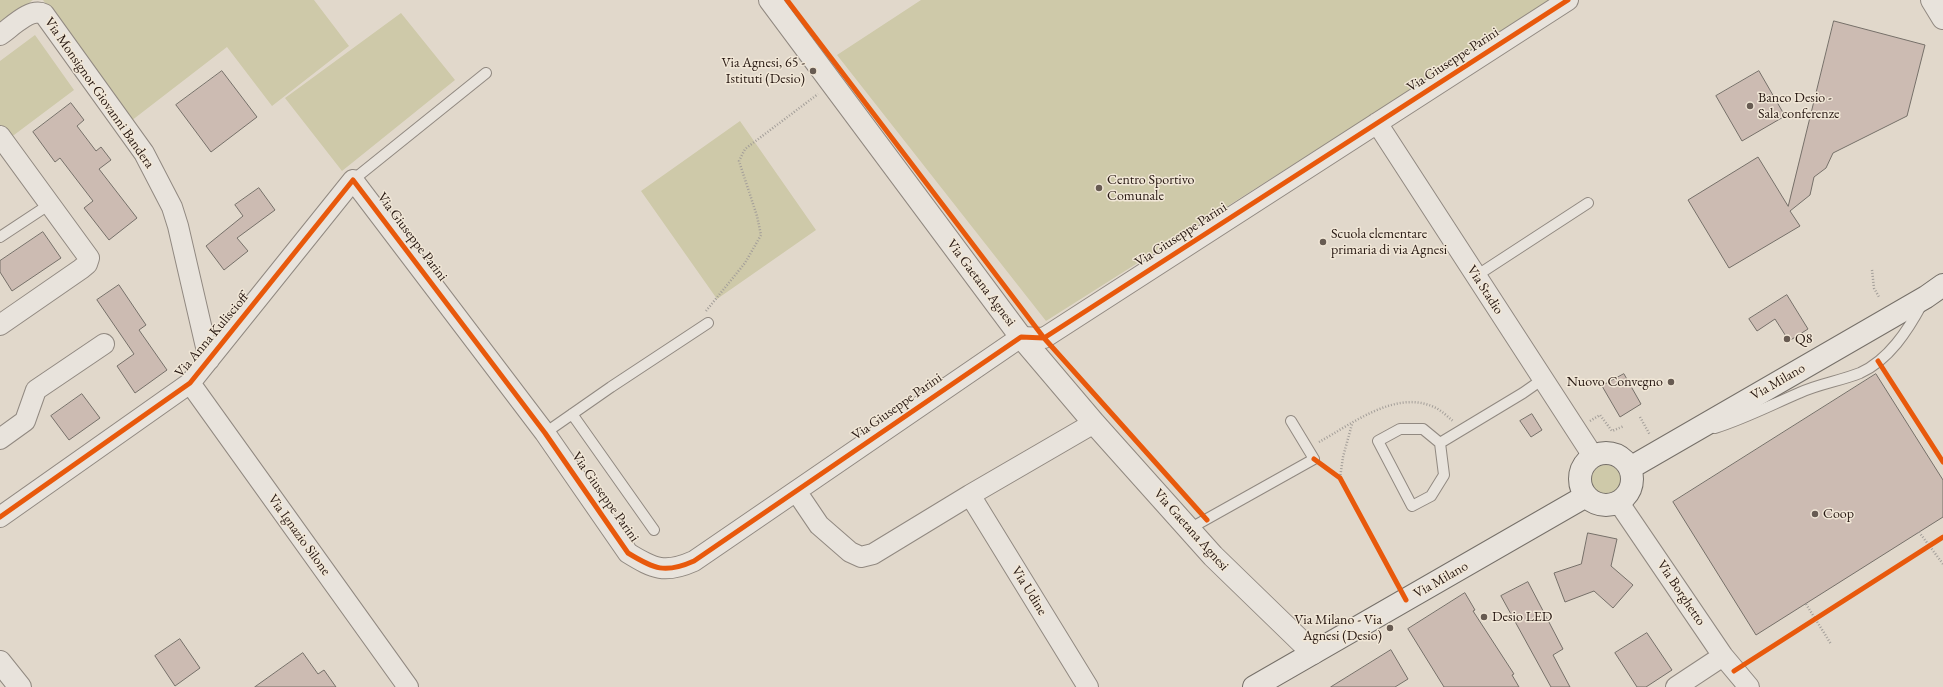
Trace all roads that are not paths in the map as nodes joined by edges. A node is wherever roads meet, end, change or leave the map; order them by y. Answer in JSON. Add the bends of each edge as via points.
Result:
{"nodes":[{"id":1,"x":770,"y":0,"type":"edge"},
{"id":2,"x":1568,"y":0,"type":"edge"},
{"id":3,"x":1932,"y":0,"type":"edge"},
{"id":4,"x":1943,"y":18,"type":"edge"},
{"id":5,"x":0,"y":36,"type":"edge"},
{"id":6,"x":486,"y":72,"type":"dead end"},
{"id":7,"x":1377,"y":123,"type":"junction"},
{"id":8,"x":0,"y":136,"type":"edge"},
{"id":9,"x":353,"y":180,"type":"junction"},
{"id":10,"x":1588,"y":203,"type":"dead end"},
{"id":11,"x":50,"y":204,"type":"junction"},
{"id":12,"x":0,"y":238,"type":"edge"},
{"id":13,"x":1476,"y":276,"type":"junction"},
{"id":14,"x":1937,"y":291,"type":"edge"},
{"id":15,"x":708,"y":323,"type":"road end"},
{"id":16,"x":0,"y":325,"type":"edge"},
{"id":17,"x":1021,"y":336,"type":"junction"},
{"id":18,"x":104,"y":344,"type":"dead end"},
{"id":19,"x":209,"y":360,"type":"junction"},
{"id":20,"x":1543,"y":379,"type":"junction"},
{"id":21,"x":190,"y":383,"type":"junction"},
{"id":22,"x":572,"y":414,"type":"junction"},
{"id":23,"x":1291,"y":421,"type":"dead end"},
{"id":24,"x":1094,"y":423,"type":"junction"},
{"id":25,"x":545,"y":433,"type":"junction"},
{"id":26,"x":0,"y":439,"type":"edge"},
{"id":27,"x":1679,"y":440,"type":"junction"},
{"id":28,"x":1440,"y":443,"type":"junction"},
{"id":29,"x":1593,"y":456,"type":"junction"},
{"id":30,"x":1630,"y":468,"type":"junction"},
{"id":31,"x":796,"y":491,"type":"junction"},
{"id":32,"x":970,"y":495,"type":"junction"},
{"id":33,"x":1586,"y":496,"type":"junction"},
{"id":34,"x":1619,"y":503,"type":"junction"},
{"id":35,"x":0,"y":517,"type":"edge"},
{"id":36,"x":654,"y":530,"type":"dead end"},
{"id":37,"x":1189,"y":530,"type":"junction"},
{"id":38,"x":1313,"y":653,"type":"junction"},
{"id":39,"x":1723,"y":656,"type":"junction"},
{"id":40,"x":0,"y":662,"type":"edge"},
{"id":41,"x":1746,"y":686,"type":"edge"},
{"id":42,"x":20,"y":687,"type":"edge"},
{"id":43,"x":408,"y":687,"type":"edge"},
{"id":44,"x":1088,"y":687,"type":"edge"},
{"id":45,"x":1254,"y":687,"type":"edge"},
{"id":46,"x":1676,"y":687,"type":"edge"}],
"edges":[{"from":1,"to":17,"type":"street","name":"Via Gaetana Agnesi"},
{"from":2,"to":7,"type":"street","name":"Via Giuseppe Parini"},
{"from":3,"to":4,"type":"street"},
{"from":5,"to":19,"type":"street","name":"Via Monsignor Giovanni Bandera","via":[[30,14],[39,12],[46,16],[144,154],[172,206]]},
{"from":6,"to":9,"type":"lane"},
{"from":7,"to":13,"type":"street","name":"Via Stadio"},
{"from":7,"to":17,"type":"street","name":"Via Giuseppe Parini","via":[[1044,338]]},
{"from":8,"to":11,"type":"street"},
{"from":9,"to":19,"type":"street","name":"Via Anna Kuliscioff"},
{"from":9,"to":25,"type":"street","name":"Via Giuseppe Parini"},
{"from":10,"to":13,"type":"lane"},
{"from":11,"to":12,"type":"lane"},
{"from":11,"to":16,"type":"street","via":[[89,258],[87,264]]},
{"from":13,"to":20,"type":"street","name":"Via Stadio"},
{"from":14,"to":27,"type":"street","name":"Via Milano"},
{"from":14,"to":27,"type":"lane","via":[[1893,348],[1862,372],[1801,392],[1734,422]]},
{"from":15,"to":22,"type":"lane"},
{"from":17,"to":24,"type":"street","name":"Via Gaetana Agnesi"},
{"from":17,"to":31,"type":"street","name":"Via Giuseppe Parini"},
{"from":18,"to":26,"type":"street","via":[[36,390],[25,421]]},
{"from":19,"to":21,"type":"street","name":"Via Anna Kuliscioff"},
{"from":20,"to":28,"type":"lane"},
{"from":20,"to":29,"type":"street","name":"Via Stadio"},
{"from":21,"to":35,"type":"street","name":"Via Anna Kuliscioff"},
{"from":21,"to":43,"type":"street","name":"Via Ignazio Silone"},
{"from":22,"to":25,"type":"lane"},
{"from":22,"to":36,"type":"lane"},
{"from":23,"to":37,"type":"lane","via":[[1314,459]]},
{"from":24,"to":32,"type":"street"},
{"from":24,"to":37,"type":"street","name":"Via Gaetana Agnesi"},
{"from":25,"to":31,"type":"street","name":"Via Giuseppe Parini","via":[[628,553],[646,564],[660,568],[678,568],[694,561]]},
{"from":27,"to":30,"type":"street","name":"Via Milano"},
{"from":28,"to":28,"type":"lane","via":[[1423,429],[1400,429],[1378,441],[1412,506],[1431,496],[1444,475]]},
{"from":29,"to":30,"type":"street","via":[[1610,453],[1625,460]]},
{"from":29,"to":33,"type":"street","via":[[1586,462],[1580,479],[1581,488]]},
{"from":30,"to":34,"type":"street","via":[[1633,484],[1628,495]]},
{"from":31,"to":32,"type":"street","via":[[819,525],[850,552],[861,557],[873,554]]},
{"from":32,"to":44,"type":"street","name":"Via Udine"},
{"from":33,"to":34,"type":"street","via":[[1601,505]]},
{"from":33,"to":38,"type":"street","name":"Via Milano"},
{"from":34,"to":39,"type":"street","name":"Via Borghetto"},
{"from":37,"to":38,"type":"street","name":"Via Gaetana Agnesi","via":[[1227,571]]},
{"from":38,"to":45,"type":"street","name":"Via Milano"},
{"from":39,"to":41,"type":"street","name":"Via Borghetto"},
{"from":39,"to":46,"type":"street"},
{"from":40,"to":42,"type":"street"}]}
